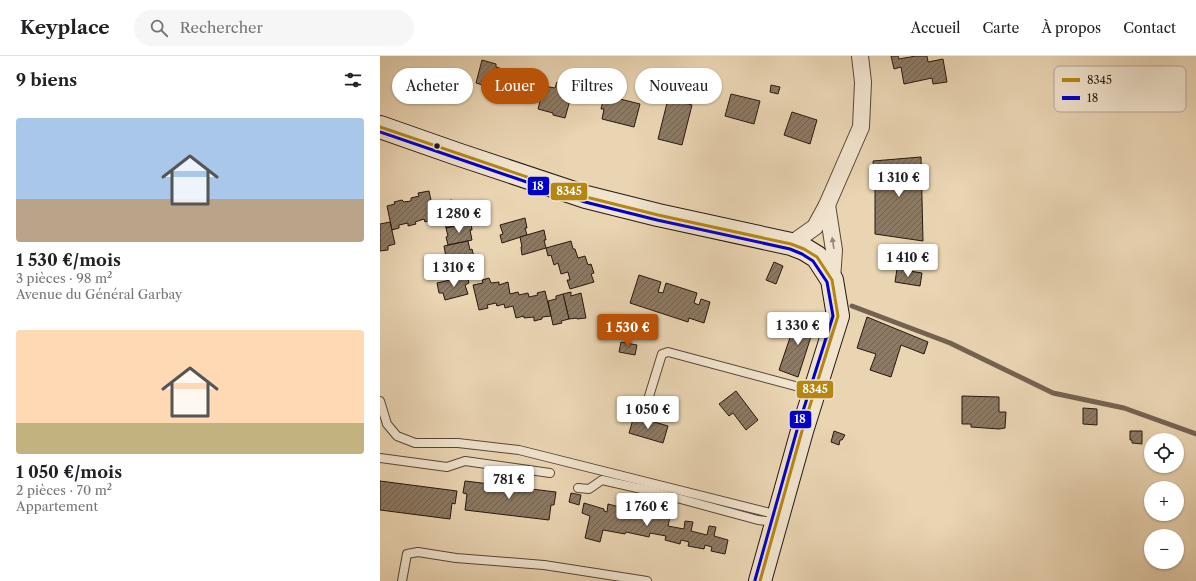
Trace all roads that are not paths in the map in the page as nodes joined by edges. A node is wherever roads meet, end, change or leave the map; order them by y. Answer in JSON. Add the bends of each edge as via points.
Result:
{"nodes":[{"id":1,"x":860,"y":56,"type":"edge"},
{"id":2,"x":380,"y":127,"type":"edge"},
{"id":3,"x":827,"y":205,"type":"junction"},
{"id":4,"x":791,"y":244,"type":"junction"},
{"id":5,"x":832,"y":280,"type":"junction"},
{"id":6,"x":814,"y":392,"type":"junction"},
{"id":7,"x":380,"y":400,"type":"edge"},
{"id":8,"x":646,"y":406,"type":"dead end"},
{"id":9,"x":380,"y":458,"type":"edge"},
{"id":10,"x":550,"y":473,"type":"dead end"},
{"id":11,"x":578,"y":488,"type":"dead end"},
{"id":12,"x":777,"y":519,"type":"junction"},
{"id":13,"x":402,"y":581,"type":"edge"},
{"id":14,"x":647,"y":581,"type":"edge"},
{"id":15,"x":760,"y":581,"type":"edge"}],
"edges":[{"from":1,"to":3,"type":"street","via":[[861,127]]},
{"from":2,"to":4,"type":"main road","via":[[586,197]]},
{"from":3,"to":4,"type":"street","via":[[815,227]]},
{"from":5,"to":3,"type":"street","one_way":true,"via":[[834,250]]},
{"from":4,"to":5,"type":"main road","via":[[817,257]]},
{"from":5,"to":6,"type":"main road","via":[[838,316]]},
{"from":6,"to":8,"type":"lane","via":[[668,352],[662,354]]},
{"from":6,"to":12,"type":"main road"},
{"from":7,"to":12,"type":"lane","via":[[388,424],[397,436],[415,443],[458,443],[519,450]]},
{"from":9,"to":10,"type":"lane","via":[[447,467],[465,461]]},
{"from":11,"to":12,"type":"lane","via":[[589,489],[602,480],[758,520]]},
{"from":12,"to":15,"type":"main road"},
{"from":13,"to":14,"type":"lane","via":[[407,554],[418,552],[456,558],[544,565]]}]}
